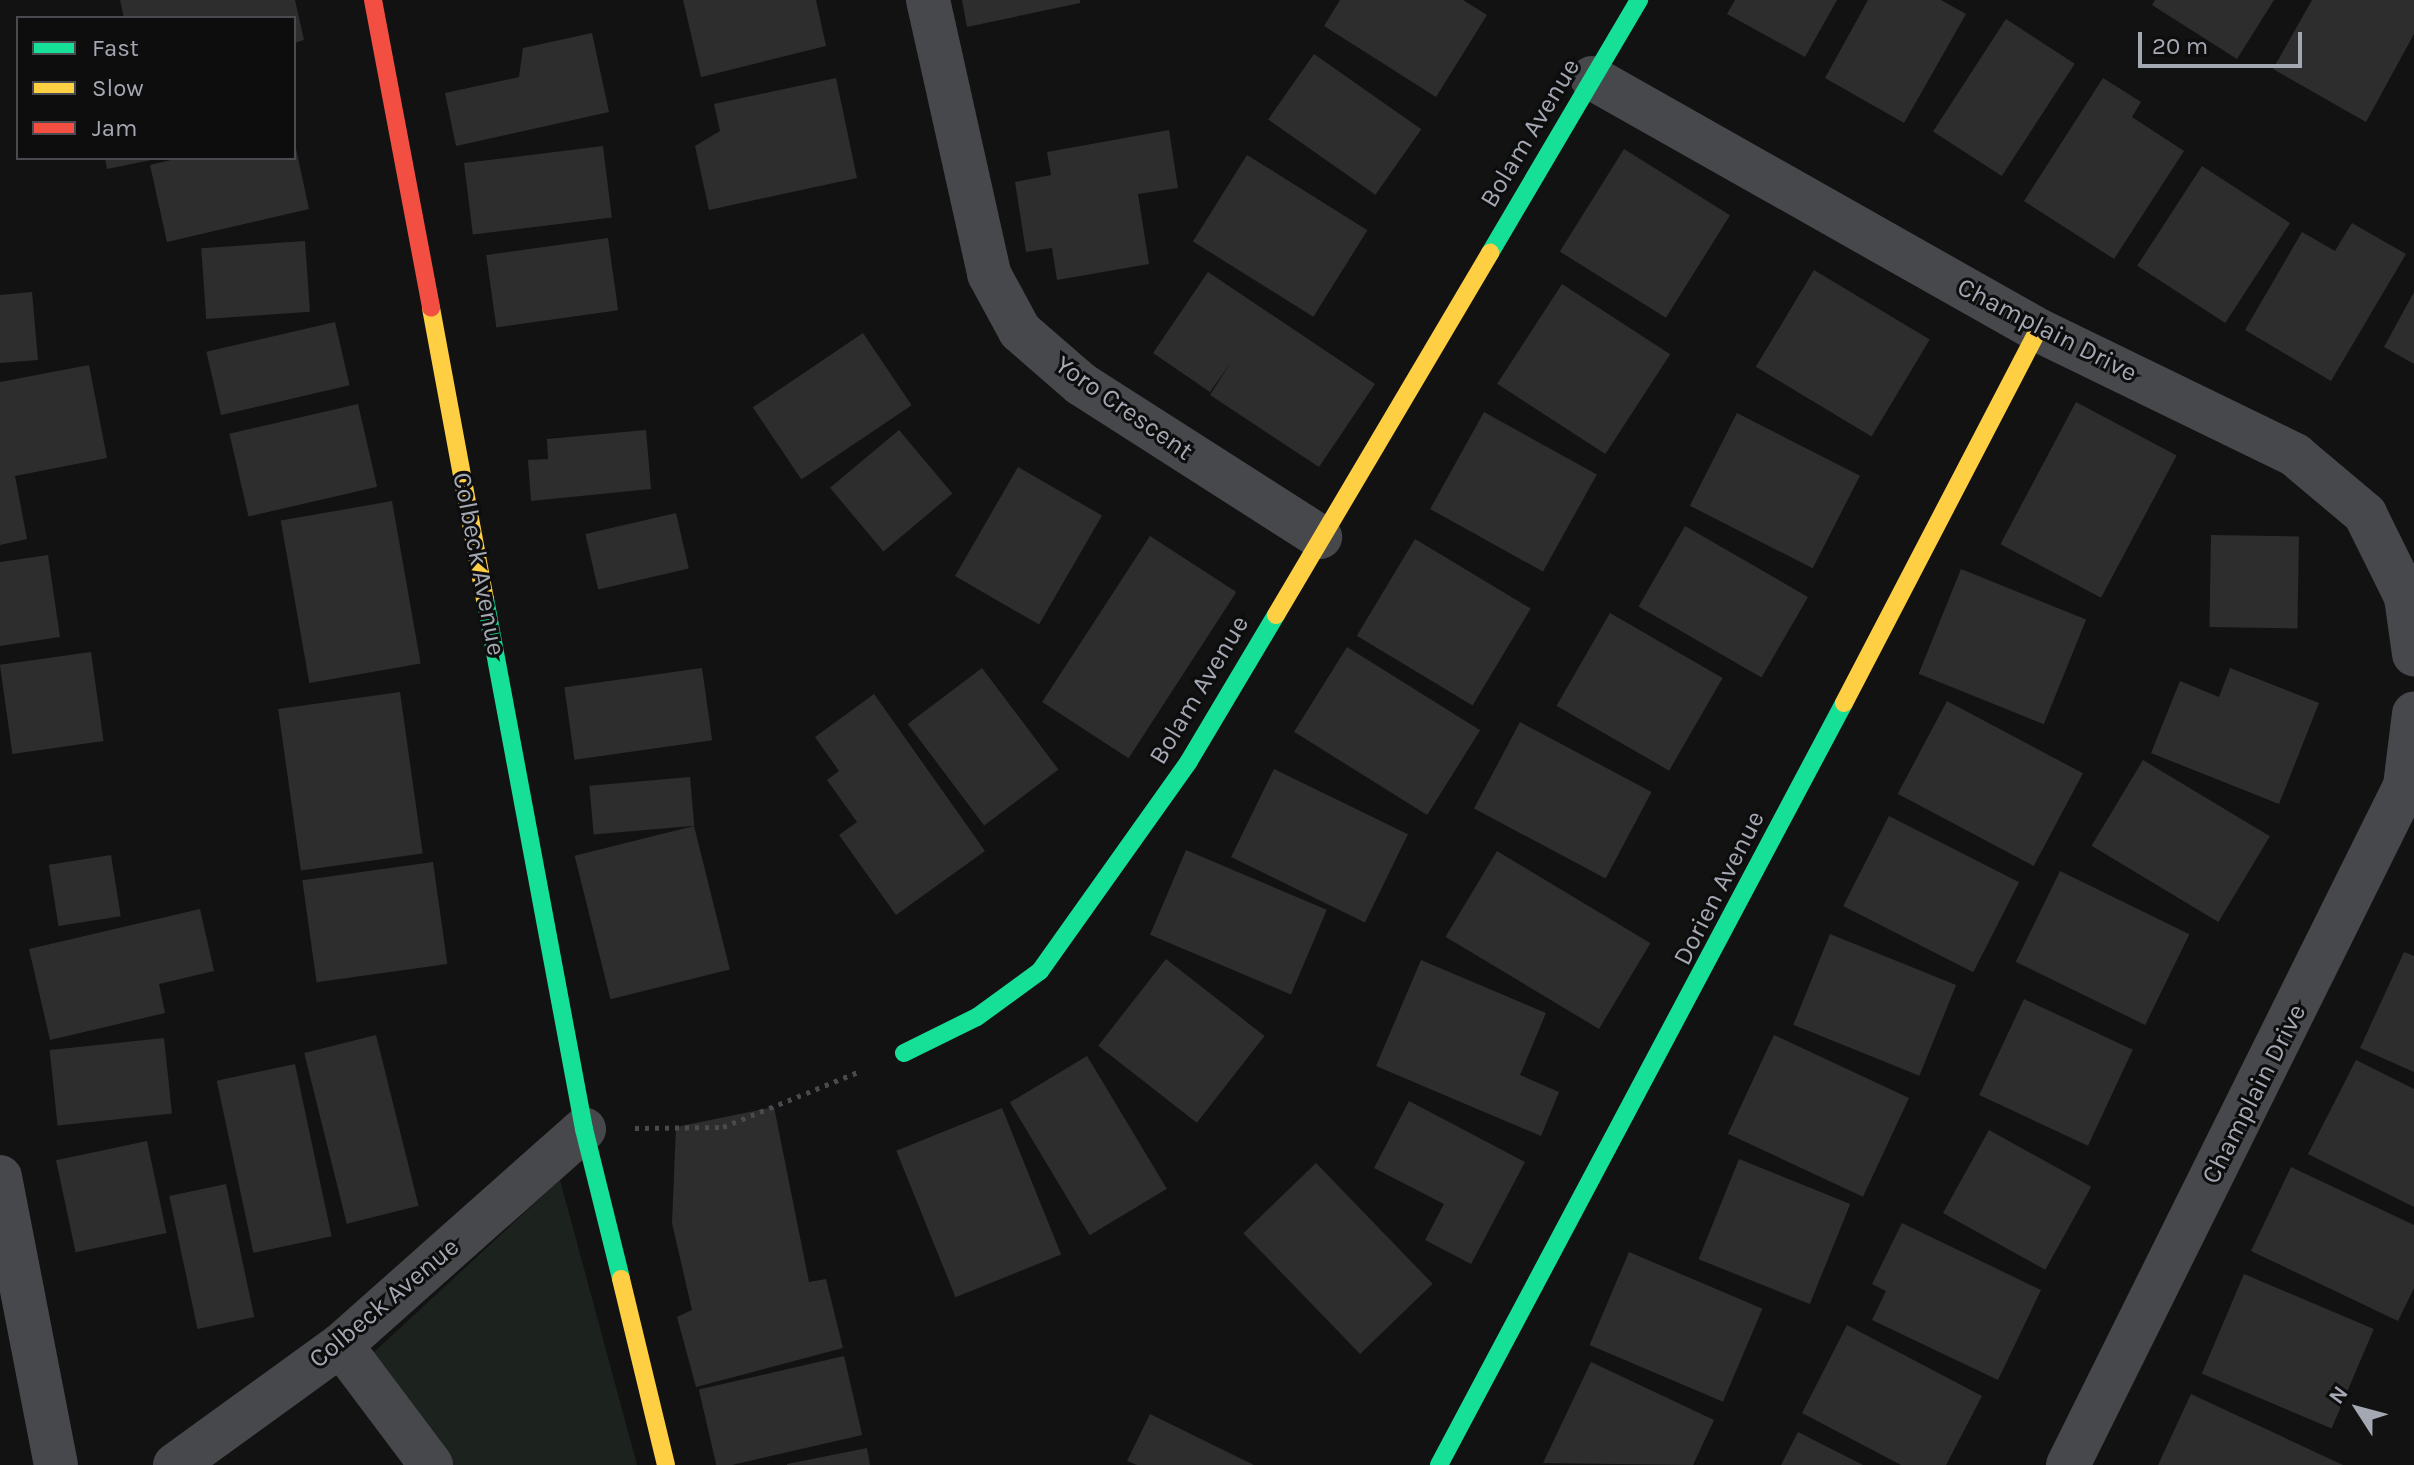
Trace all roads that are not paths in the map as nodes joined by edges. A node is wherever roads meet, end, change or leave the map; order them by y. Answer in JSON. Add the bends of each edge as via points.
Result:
{"nodes":[{"id":1,"x":373,"y":0,"type":"edge"},
{"id":2,"x":928,"y":0,"type":"edge"},
{"id":3,"x":1639,"y":0,"type":"edge"},
{"id":4,"x":1592,"y":78,"type":"junction"},
{"id":5,"x":2038,"y":330,"type":"junction"},
{"id":6,"x":1320,"y":537,"type":"junction"},
{"id":7,"x":2414,"y":654,"type":"edge"},
{"id":8,"x":2414,"y":714,"type":"edge"},
{"id":9,"x":904,"y":1053,"type":"road end"},
{"id":10,"x":584,"y":1129,"type":"junction"},
{"id":11,"x":0,"y":1177,"type":"edge"},
{"id":12,"x":341,"y":1345,"type":"junction"},
{"id":13,"x":56,"y":1465,"type":"edge"},
{"id":14,"x":175,"y":1465,"type":"edge"},
{"id":15,"x":431,"y":1465,"type":"edge"},
{"id":16,"x":666,"y":1465,"type":"edge"},
{"id":17,"x":1439,"y":1465,"type":"edge"},
{"id":18,"x":2068,"y":1465,"type":"edge"}],
"edges":[{"from":1,"to":10,"type":"street","name":"Colbeck Avenue"},
{"from":2,"to":6,"type":"street","name":"Yoro Crescent","via":[[989,274],[1020,331],[1081,384]]},
{"from":3,"to":4,"type":"street","name":"Bolam Avenue"},
{"from":4,"to":5,"type":"street","name":"Champlain Drive"},
{"from":4,"to":6,"type":"street","name":"Bolam Avenue"},
{"from":5,"to":7,"type":"street","name":"Champlain Drive","via":[[2295,455],[2365,514],[2406,597]]},
{"from":5,"to":17,"type":"street","name":"Dorien Avenue","via":[[1670,1039]]},
{"from":6,"to":9,"type":"street","name":"Bolam Avenue","via":[[1189,761],[1040,971],[977,1017]]},
{"from":8,"to":18,"type":"street","name":"Champlain Drive","via":[[2399,799]]},
{"from":10,"to":12,"type":"street","name":"Colbeck Avenue"},
{"from":10,"to":16,"type":"street","name":"Colbeck Avenue"},
{"from":11,"to":13,"type":"street"},
{"from":12,"to":14,"type":"street","name":"Colbeck Avenue"},
{"from":12,"to":15,"type":"street"}]}
